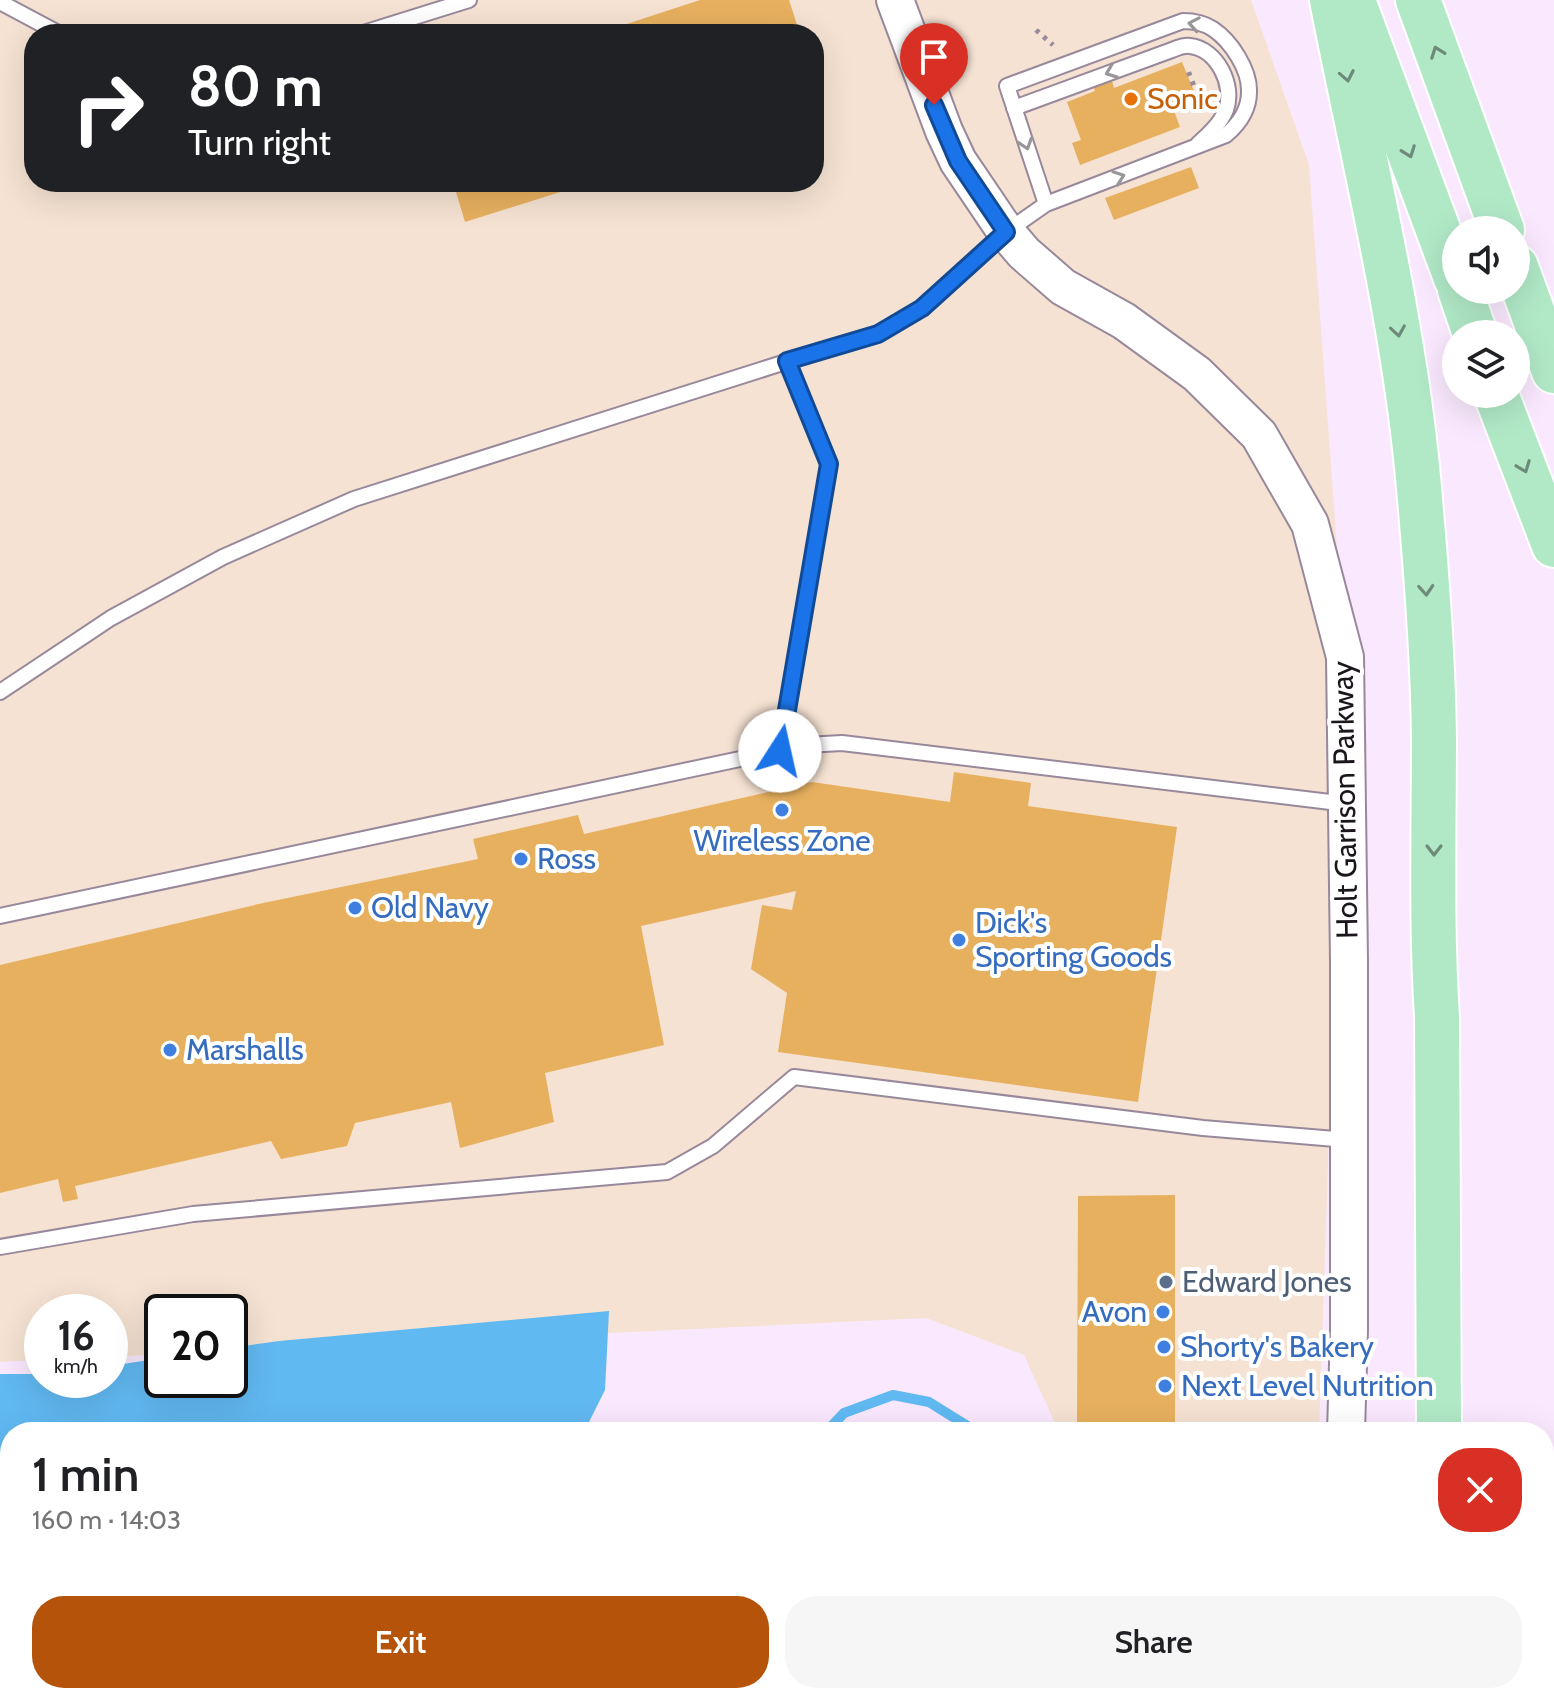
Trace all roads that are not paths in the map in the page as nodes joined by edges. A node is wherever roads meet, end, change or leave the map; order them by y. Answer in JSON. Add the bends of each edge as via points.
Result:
{"nodes":[{"id":1,"x":469,"y":0,"type":"edge"},
{"id":2,"x":895,"y":0,"type":"edge"},
{"id":3,"x":1332,"y":0,"type":"edge"},
{"id":4,"x":1353,"y":0,"type":"edge"},
{"id":5,"x":1418,"y":0,"type":"edge"},
{"id":6,"x":0,"y":2,"type":"edge"},
{"id":7,"x":41,"y":24,"type":"edge"},
{"id":8,"x":392,"y":24,"type":"edge"},
{"id":9,"x":1014,"y":108,"type":"junction"},
{"id":10,"x":1192,"y":150,"type":"junction"},
{"id":11,"x":1046,"y":204,"type":"junction"},
{"id":12,"x":1497,"y":216,"type":"edge"},
{"id":13,"x":1006,"y":232,"type":"junction"},
{"id":14,"x":1442,"y":240,"type":"edge"},
{"id":15,"x":1530,"y":304,"type":"edge"},
{"id":16,"x":787,"y":361,"type":"junction"},
{"id":17,"x":1554,"y":371,"type":"edge"},
{"id":18,"x":1501,"y":408,"type":"edge"},
{"id":19,"x":1554,"y":545,"type":"edge"},
{"id":20,"x":0,"y":692,"type":"edge"},
{"id":21,"x":780,"y":751,"type":"junction"},
{"id":22,"x":1347,"y":804,"type":"junction"},
{"id":23,"x":0,"y":916,"type":"edge"},
{"id":24,"x":1349,"y":1140,"type":"junction"},
{"id":25,"x":0,"y":1247,"type":"edge"},
{"id":26,"x":1346,"y":1422,"type":"edge"},
{"id":27,"x":1439,"y":1422,"type":"edge"}],
"edges":[{"from":1,"to":8,"type":"lane"},
{"from":2,"to":13,"type":"street","name":"Holt Garrison Parkway","via":[[944,131]]},
{"from":3,"to":27,"type":"main road","one_way":true,"via":[[1395,311],[1418,477],[1434,735]]},
{"from":4,"to":14,"type":"main road","one_way":true},
{"from":12,"to":5,"type":"main road","one_way":true},
{"from":6,"to":7,"type":"lane"},
{"from":10,"to":9,"type":"lane","one_way":true,"via":[[1221,119],[1228,92],[1215,60],[1191,46]]},
{"from":10,"to":9,"type":"lane","one_way":true,"via":[[1231,131],[1242,117],[1249,90],[1227,42],[1194,22],[1177,22],[1007,86]]},
{"from":9,"to":11,"type":"lane","one_way":true},
{"from":11,"to":10,"type":"lane","one_way":true},
{"from":11,"to":13,"type":"lane"},
{"from":13,"to":16,"type":"lane","via":[[922,308],[878,334]]},
{"from":13,"to":22,"type":"street","name":"Holt Garrison Parkway","via":[[1063,287],[1124,321],[1197,374],[1259,435],[1310,524],[1345,657]]},
{"from":15,"to":17,"type":"main road"},
{"from":16,"to":20,"type":"lane","via":[[354,499],[223,557],[136,604]]},
{"from":16,"to":21,"type":"lane","via":[[829,464]]},
{"from":18,"to":19,"type":"main road","one_way":true},
{"from":21,"to":22,"type":"lane","via":[[842,743]]},
{"from":21,"to":23,"type":"lane"},
{"from":22,"to":24,"type":"street","name":"Holt Garrison Parkway"},
{"from":24,"to":25,"type":"lane","via":[[1203,1128],[794,1077],[713,1146],[667,1172],[193,1214]]},
{"from":24,"to":26,"type":"street","name":"Holt Garrison Parkway"}]}
